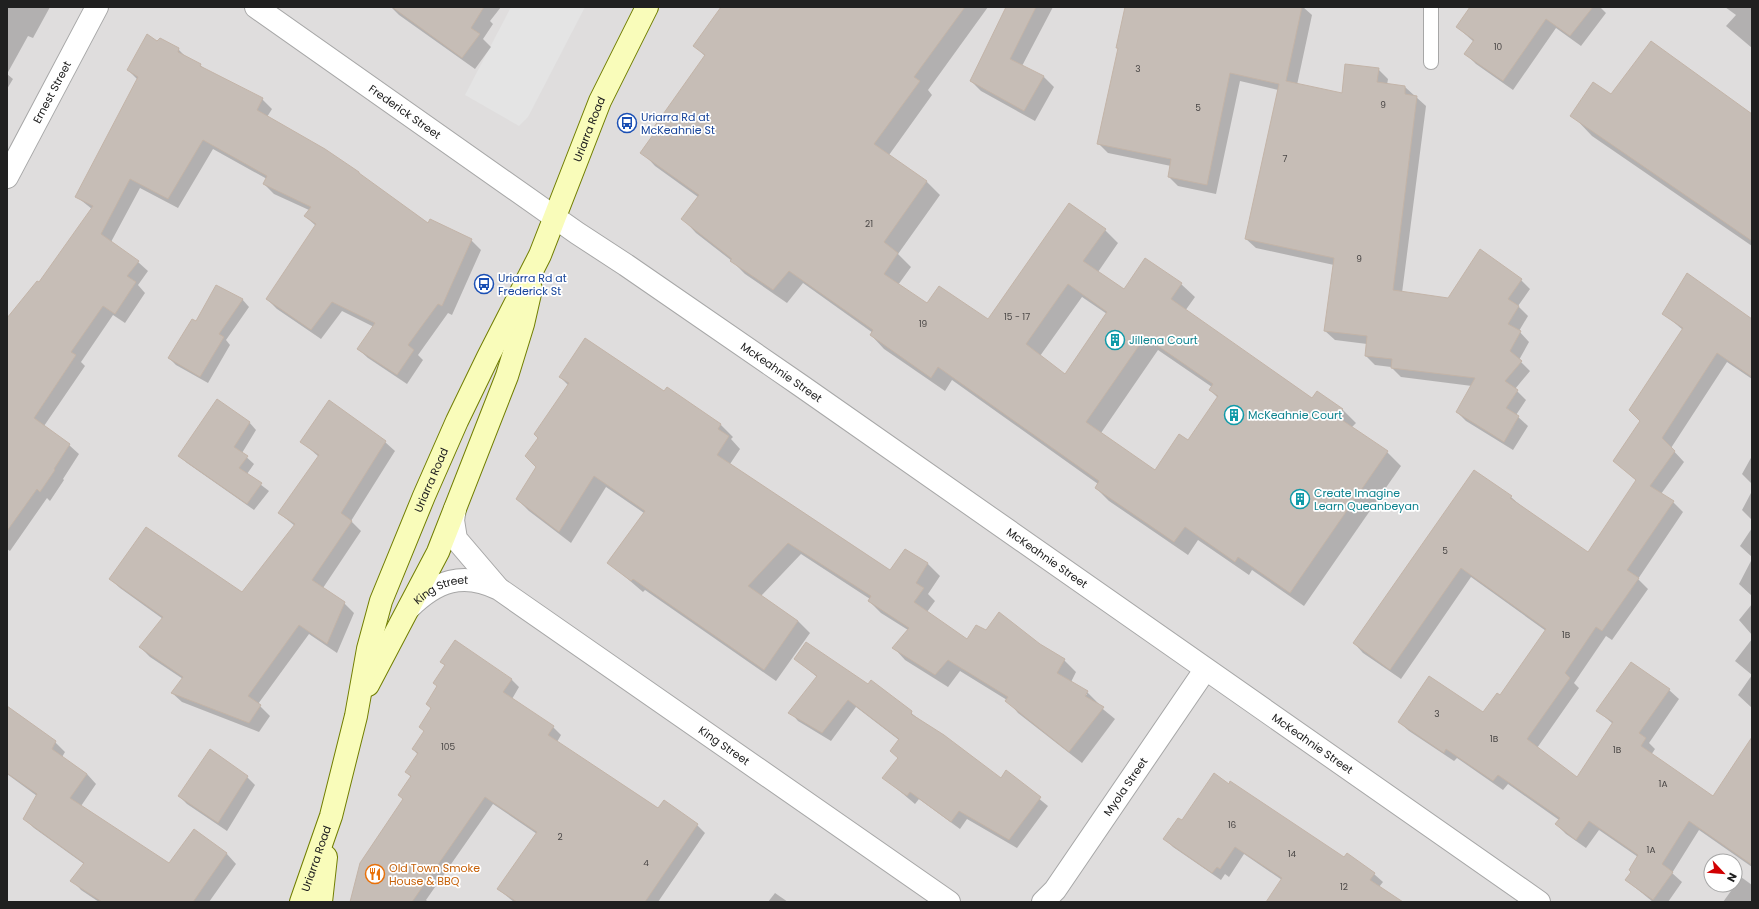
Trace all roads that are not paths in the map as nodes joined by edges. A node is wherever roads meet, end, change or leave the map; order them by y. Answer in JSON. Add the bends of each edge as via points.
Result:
{"nodes":[{"id":1,"x":97,"y":7,"type":"edge"},
{"id":2,"x":256,"y":7,"type":"edge"},
{"id":3,"x":647,"y":7,"type":"edge"},
{"id":4,"x":1431,"y":7,"type":"edge"},
{"id":5,"x":1431,"y":62,"type":"dead end"},
{"id":6,"x":7,"y":177,"type":"edge"},
{"id":7,"x":554,"y":216,"type":"junction"},
{"id":8,"x":540,"y":255,"type":"junction"},
{"id":9,"x":455,"y":508,"type":"junction"},
{"id":10,"x":499,"y":589,"type":"junction"},
{"id":11,"x":409,"y":608,"type":"junction"},
{"id":12,"x":1205,"y":670,"type":"junction"},
{"id":13,"x":356,"y":716,"type":"junction"},
{"id":14,"x":331,"y":816,"type":"junction"},
{"id":15,"x":301,"y":902,"type":"edge"},
{"id":16,"x":321,"y":902,"type":"edge"},
{"id":17,"x":949,"y":902,"type":"edge"},
{"id":18,"x":1043,"y":902,"type":"edge"},
{"id":19,"x":1539,"y":902,"type":"edge"}],
"edges":[{"from":1,"to":6,"type":"street","name":"Ernest Street"},
{"from":2,"to":7,"type":"street","name":"Frederick Street"},
{"from":3,"to":7,"type":"main road","name":"Uriarra Road","via":[[600,101]]},
{"from":4,"to":5,"type":"lane"},
{"from":7,"to":8,"type":"main road","name":"Uriarra Road"},
{"from":7,"to":12,"type":"street","name":"McKeahnie Street","via":[[800,384]]},
{"from":8,"to":9,"type":"main road","name":"Uriarra Road","via":[[514,355]]},
{"from":8,"to":13,"type":"main road","name":"Uriarra Road","via":[[488,356],[443,453],[382,601],[368,648]]},
{"from":9,"to":10,"type":"street","name":"King Street","via":[[453,520],[456,539]]},
{"from":9,"to":11,"type":"main road","name":"Uriarra Road","via":[[430,570]]},
{"from":10,"to":11,"type":"street","name":"King Street","via":[[463,579],[448,582],[432,589]]},
{"from":10,"to":17,"type":"street","name":"King Street"},
{"from":11,"to":13,"type":"main road","name":"Uriarra Road","via":[[375,671]]},
{"from":12,"to":18,"type":"street","name":"Myola Street","via":[[1055,890]]},
{"from":12,"to":19,"type":"street","name":"McKeahnie Street"},
{"from":13,"to":14,"type":"main road","name":"Uriarra Road"},
{"from":14,"to":15,"type":"main road","name":"Uriarra Road"},
{"from":14,"to":16,"type":"main road","name":"Uriarra Road"}]}
